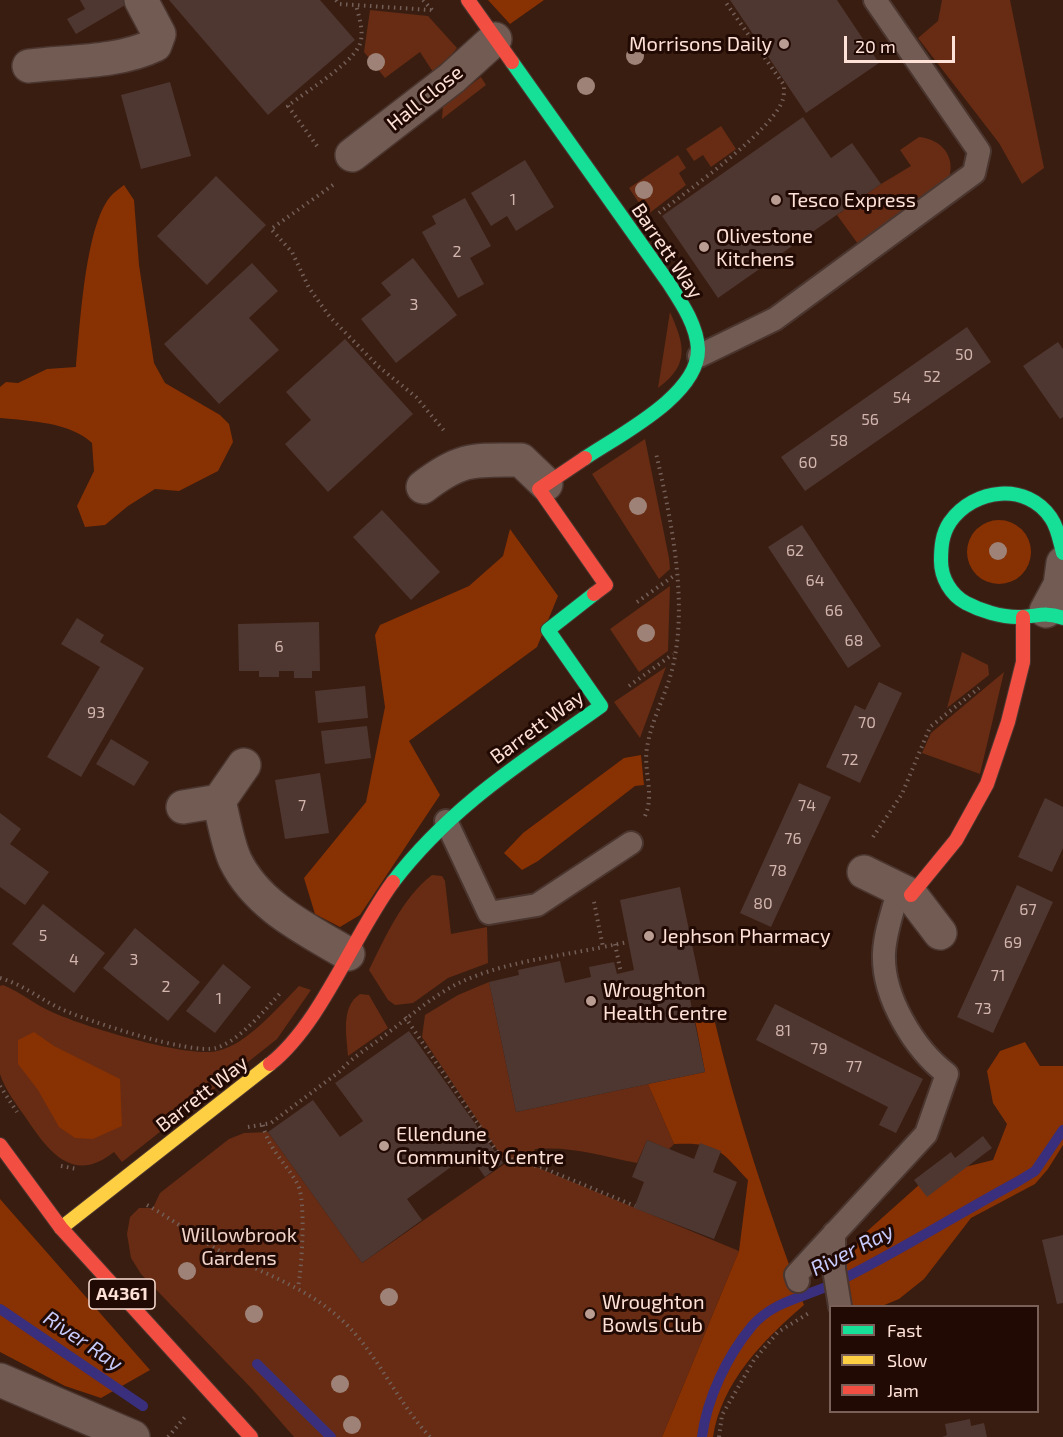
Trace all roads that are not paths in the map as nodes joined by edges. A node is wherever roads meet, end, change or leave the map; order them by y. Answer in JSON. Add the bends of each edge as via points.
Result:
{"nodes":[{"id":1,"x":141,"y":0,"type":"edge"},
{"id":2,"x":468,"y":0,"type":"edge"},
{"id":3,"x":875,"y":0,"type":"edge"},
{"id":4,"x":495,"y":39,"type":"junction"},
{"id":5,"x":29,"y":66,"type":"dead end"},
{"id":6,"x":352,"y":155,"type":"road end"},
{"id":7,"x":699,"y":356,"type":"junction"},
{"id":8,"x":546,"y":484,"type":"junction"},
{"id":9,"x":423,"y":487,"type":"dead end"},
{"id":10,"x":1063,"y":553,"type":"edge"},
{"id":11,"x":1063,"y":563,"type":"edge"},
{"id":12,"x":1044,"y":615,"type":"edge"},
{"id":13,"x":244,"y":765,"type":"dead end"},
{"id":14,"x":219,"y":801,"type":"junction"},
{"id":15,"x":183,"y":807,"type":"dead end"},
{"id":16,"x":446,"y":821,"type":"junction"},
{"id":17,"x":631,"y":843,"type":"dead end"},
{"id":18,"x":864,"y":872,"type":"road end"},
{"id":19,"x":905,"y":892,"type":"junction"},
{"id":20,"x":940,"y":933,"type":"dead end"},
{"id":21,"x":348,"y":954,"type":"junction"},
{"id":22,"x":0,"y":1145,"type":"edge"},
{"id":23,"x":61,"y":1228,"type":"junction"},
{"id":24,"x":834,"y":1233,"type":"junction"},
{"id":25,"x":798,"y":1281,"type":"dead end"},
{"id":26,"x":839,"y":1303,"type":"edge"},
{"id":27,"x":0,"y":1380,"type":"edge"},
{"id":28,"x":133,"y":1437,"type":"edge"},
{"id":29,"x":251,"y":1437,"type":"edge"}],
"edges":[{"from":1,"to":5,"type":"street","via":[[159,34],[155,45],[108,57]]},
{"from":2,"to":4,"type":"street","name":"Barrett Way"},
{"from":3,"to":7,"type":"lane","via":[[979,151],[974,173],[775,320]]},
{"from":4,"to":6,"type":"street","name":"Hall Close","via":[[452,78]]},
{"from":4,"to":7,"type":"street","name":"Barrett Way","via":[[682,306],[693,326]]},
{"from":7,"to":8,"type":"street","via":[[685,387],[670,400]]},
{"from":8,"to":9,"type":"street","via":[[521,460],[464,462],[444,470]]},
{"from":8,"to":16,"type":"street","name":"Barrett Way","via":[[539,489],[606,585],[548,630],[601,706],[475,795]]},
{"from":10,"to":12,"type":"street","via":[[1050,517],[1032,501],[1009,493],[983,495],[964,505],[951,518],[941,542],[945,582],[964,602],[983,611]]},
{"from":11,"to":12,"type":"street","via":[[1060,585]]},
{"from":12,"to":19,"type":"street","via":[[1023,662],[987,784],[956,840]]},
{"from":13,"to":14,"type":"street"},
{"from":14,"to":15,"type":"street"},
{"from":14,"to":21,"type":"street","via":[[234,858],[249,885],[280,911]]},
{"from":16,"to":17,"type":"lane","via":[[489,913],[537,905]]},
{"from":16,"to":21,"type":"street","name":"Barrett Way","via":[[376,905]]},
{"from":18,"to":19,"type":"street"},
{"from":19,"to":20,"type":"street"},
{"from":19,"to":24,"type":"lane","via":[[884,953],[887,980],[908,1032],[947,1074],[926,1134]]},
{"from":21,"to":23,"type":"street","name":"Barrett Way","via":[[306,1027],[280,1056]]},
{"from":22,"to":23,"type":"street","number":"A4361"},
{"from":23,"to":29,"type":"street","number":"A4361"},
{"from":24,"to":25,"type":"lane","via":[[796,1275]]},
{"from":24,"to":26,"type":"lane"},
{"from":27,"to":28,"type":"street"}]}
